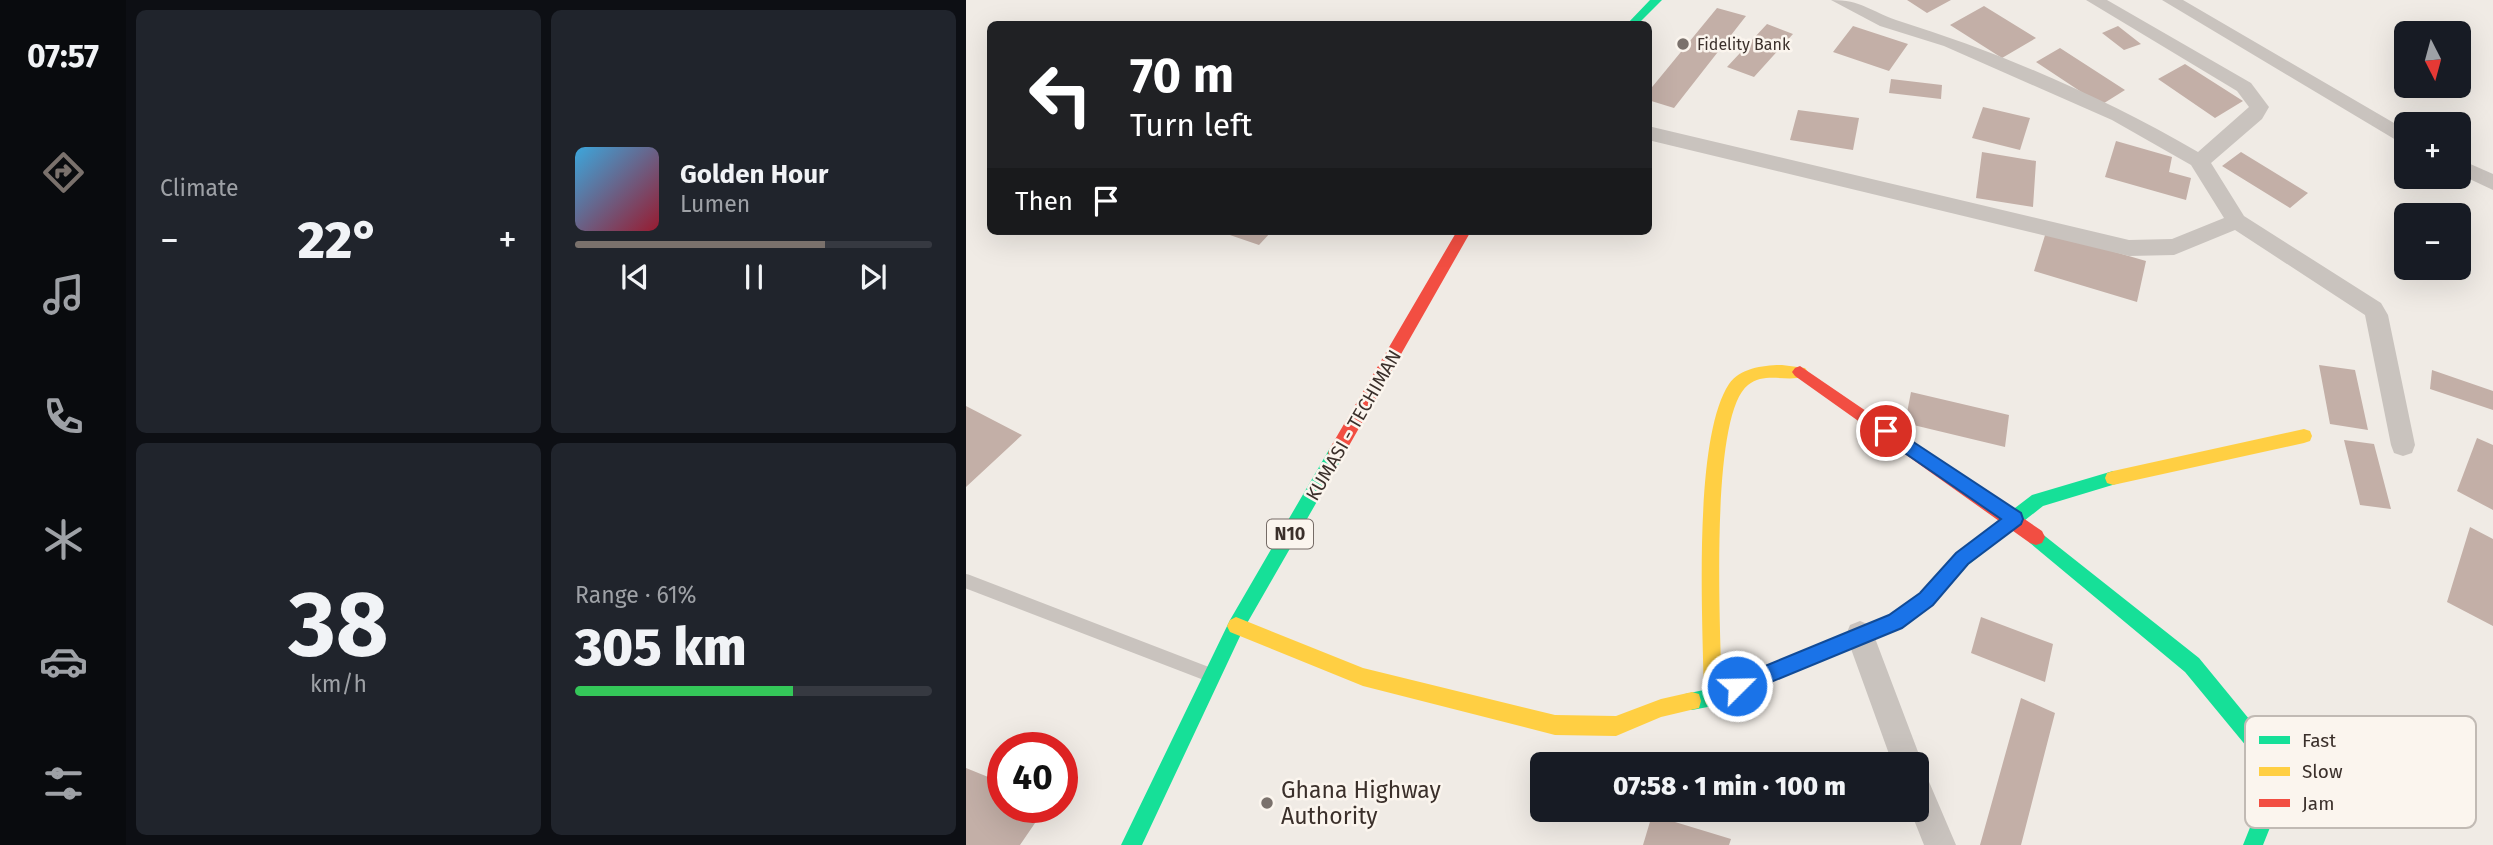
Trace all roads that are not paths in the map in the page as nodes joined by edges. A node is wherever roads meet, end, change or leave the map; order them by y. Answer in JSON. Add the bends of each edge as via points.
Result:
{"nodes":[{"id":1,"x":1656,"y":0,"type":"edge"},
{"id":2,"x":1840,"y":0,"type":"edge"},
{"id":3,"x":2095,"y":0,"type":"edge"},
{"id":4,"x":2171,"y":0,"type":"edge"},
{"id":5,"x":1635,"y":21,"type":"edge"},
{"id":6,"x":2394,"y":132,"type":"edge"},
{"id":7,"x":1652,"y":134,"type":"edge"},
{"id":8,"x":2199,"y":160,"type":"junction"},
{"id":9,"x":2471,"y":172,"type":"edge"},
{"id":10,"x":2493,"y":183,"type":"edge"},
{"id":11,"x":2237,"y":221,"type":"junction"},
{"id":12,"x":1462,"y":235,"type":"edge"},
{"id":13,"x":2304,"y":436,"type":"dead end"},
{"id":14,"x":2403,"y":445,"type":"dead end"},
{"id":15,"x":2015,"y":519,"type":"junction"},
{"id":16,"x":966,"y":581,"type":"edge"},
{"id":17,"x":1236,"y":626,"type":"junction"},
{"id":18,"x":1860,"y":635,"type":"junction"},
{"id":19,"x":1212,"y":676,"type":"junction"},
{"id":20,"x":1713,"y":697,"type":"junction"},
{"id":21,"x":2245,"y":730,"type":"edge"},
{"id":22,"x":1903,"y":752,"type":"edge"},
{"id":23,"x":1929,"y":819,"type":"edge"},
{"id":24,"x":2260,"y":828,"type":"edge"},
{"id":25,"x":1131,"y":845,"type":"edge"},
{"id":26,"x":1940,"y":845,"type":"edge"},
{"id":27,"x":2253,"y":845,"type":"edge"}],
"edges":[{"from":1,"to":5,"type":"main road"},
{"from":2,"to":8,"type":"street","via":[[2119,115]]},
{"from":3,"to":8,"type":"street","via":[[2244,87],[2255,98],[2259,107],[2255,114]]},
{"from":4,"to":6,"type":"street"},
{"from":7,"to":11,"type":"street","via":[[2129,248],[2174,247]]},
{"from":8,"to":11,"type":"street"},
{"from":9,"to":10,"type":"street"},
{"from":11,"to":14,"type":"street","via":[[2373,309]]},
{"from":12,"to":17,"type":"main road","name":"KUMASI - TECHIMAN","number":"N10"},
{"from":13,"to":15,"type":"main road","via":[[2088,483],[2038,500]]},
{"from":15,"to":18,"type":"main road","via":[[1962,559],[1926,599],[1896,621]]},
{"from":15,"to":20,"type":"main road","via":[[1800,372],[1770,368],[1745,377],[1731,392],[1716,447]]},
{"from":15,"to":21,"type":"main road","via":[[2192,666]]},
{"from":16,"to":19,"type":"lane"},
{"from":17,"to":19,"type":"main road","name":"KUMASI - TECHIMAN","number":"N10"},
{"from":17,"to":20,"type":"main road","via":[[1363,677],[1555,725],[1616,726],[1661,708]]},
{"from":18,"to":20,"type":"main road"},
{"from":18,"to":22,"type":"street"},
{"from":19,"to":25,"type":"main road","name":"KUMASI - TECHIMAN","number":"N10"},
{"from":23,"to":26,"type":"street"},
{"from":24,"to":27,"type":"main road"}]}
